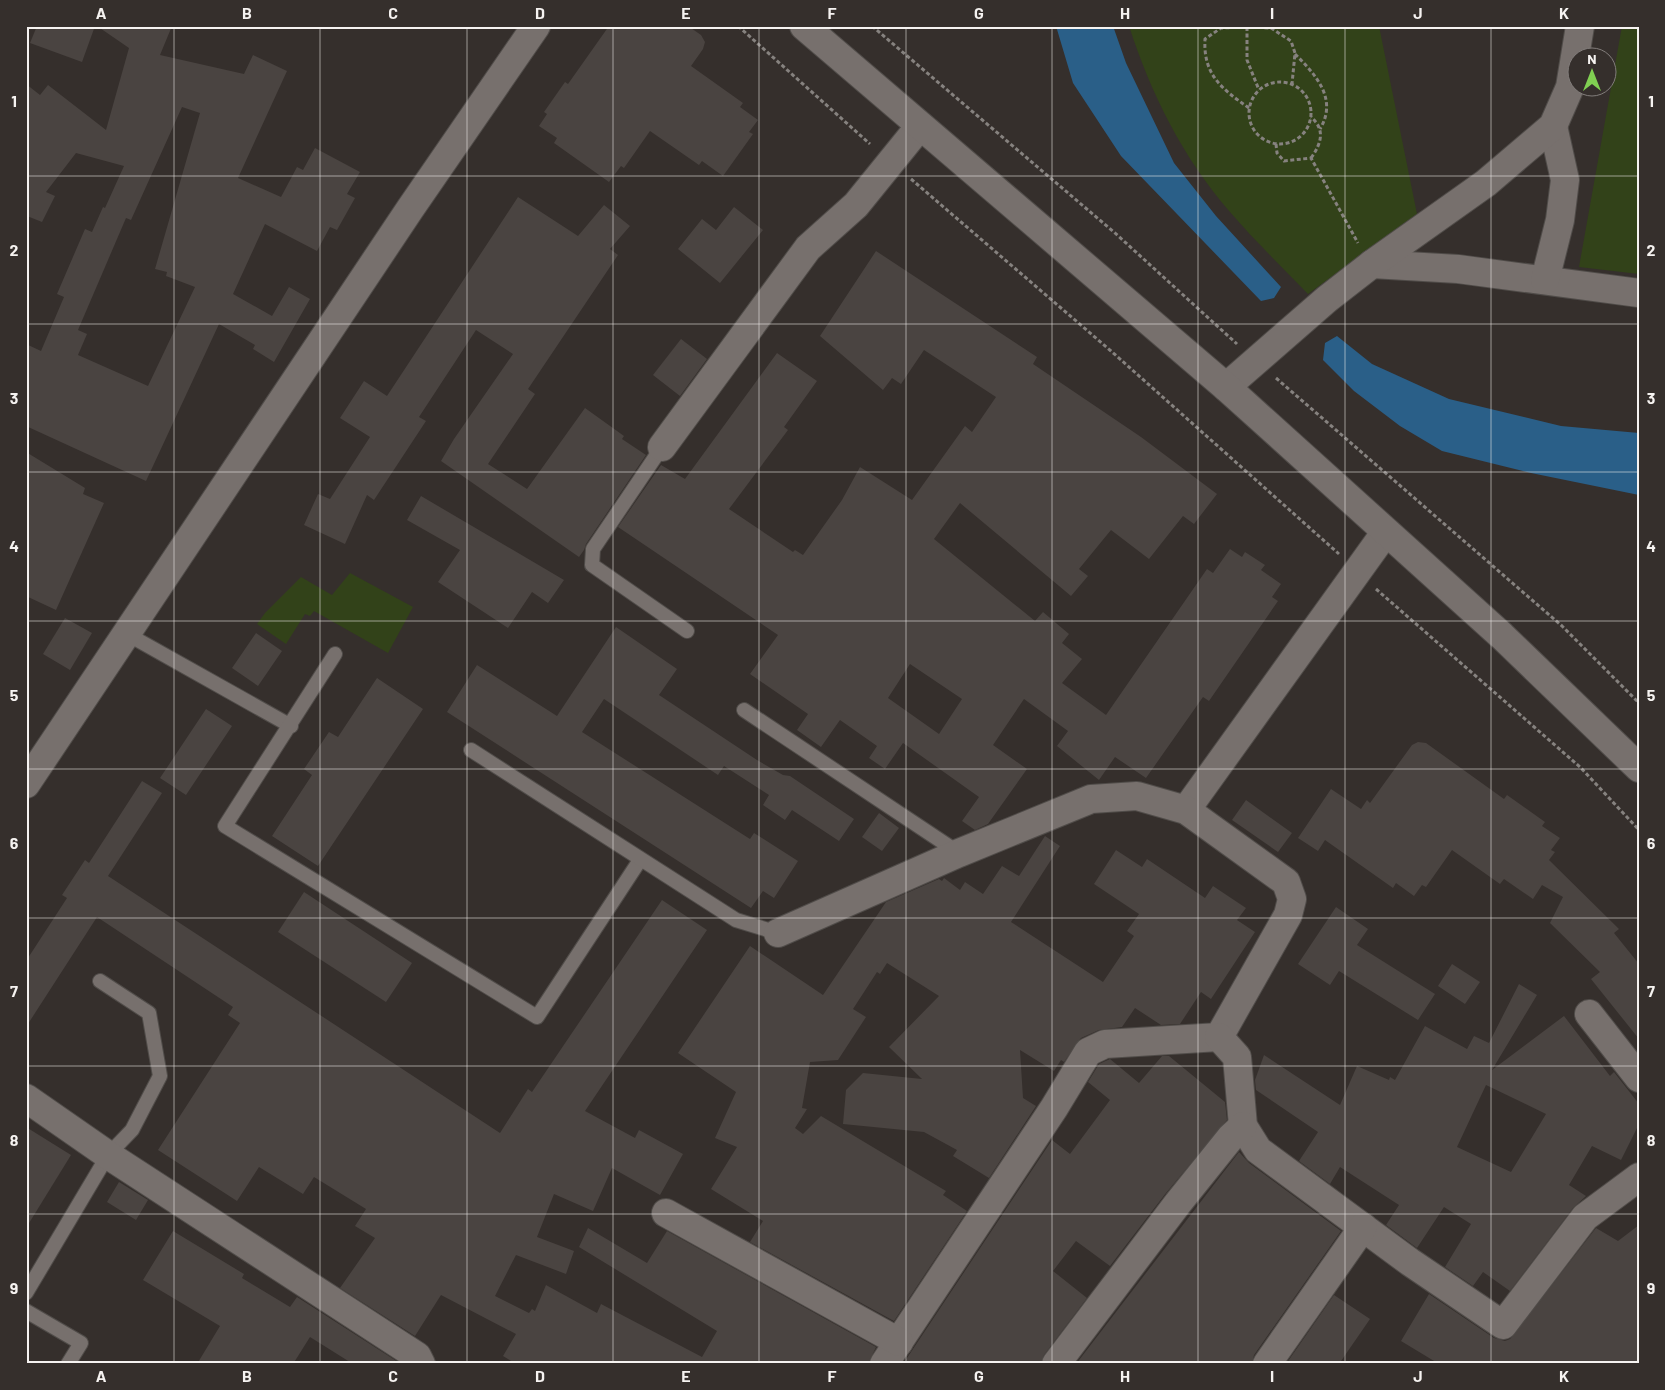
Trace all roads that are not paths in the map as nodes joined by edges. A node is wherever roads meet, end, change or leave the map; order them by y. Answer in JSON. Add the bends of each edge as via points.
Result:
{"nodes":[{"id":1,"x":536,"y":26,"type":"edge"},
{"id":2,"x":804,"y":26,"type":"edge"},
{"id":3,"x":1580,"y":26,"type":"edge"},
{"id":4,"x":920,"y":126,"type":"junction"},
{"id":5,"x":1552,"y":126,"type":"junction"},
{"id":6,"x":1372,"y":264,"type":"junction"},
{"id":7,"x":1545,"y":280,"type":"junction"},
{"id":8,"x":1639,"y":293,"type":"edge"},
{"id":9,"x":1226,"y":387,"type":"junction"},
{"id":10,"x":662,"y":447,"type":"joint"},
{"id":11,"x":1385,"y":533,"type":"junction"},
{"id":12,"x":687,"y":631,"type":"dead end"},
{"id":13,"x":126,"y":634,"type":"junction"},
{"id":14,"x":335,"y":654,"type":"dead end"},
{"id":15,"x":744,"y":710,"type":"dead end"},
{"id":16,"x":291,"y":726,"type":"junction"},
{"id":17,"x":471,"y":750,"type":"dead end"},
{"id":18,"x":1639,"y":768,"type":"edge"},
{"id":19,"x":26,"y":784,"type":"edge"},
{"id":20,"x":1186,"y":810,"type":"junction"},
{"id":21,"x":959,"y":853,"type":"junction"},
{"id":22,"x":640,"y":860,"type":"junction"},
{"id":23,"x":778,"y":933,"type":"joint"},
{"id":24,"x":100,"y":981,"type":"dead end"},
{"id":25,"x":1589,"y":1014,"type":"dead end"},
{"id":26,"x":1219,"y":1037,"type":"junction"},
{"id":27,"x":1639,"y":1078,"type":"edge"},
{"id":28,"x":26,"y":1098,"type":"edge"},
{"id":29,"x":1243,"y":1126,"type":"junction"},
{"id":30,"x":108,"y":1155,"type":"junction"},
{"id":31,"x":1639,"y":1178,"type":"edge"},
{"id":32,"x":666,"y":1213,"type":"dead end"},
{"id":33,"x":1363,"y":1227,"type":"junction"},
{"id":34,"x":26,"y":1294,"type":"edge"},
{"id":35,"x":26,"y":1311,"type":"edge"},
{"id":36,"x":891,"y":1353,"type":"edge"},
{"id":37,"x":68,"y":1364,"type":"edge"},
{"id":38,"x":421,"y":1364,"type":"edge"},
{"id":39,"x":1056,"y":1364,"type":"edge"},
{"id":40,"x":1267,"y":1364,"type":"edge"}],
"edges":[{"from":1,"to":13,"type":"street"},
{"from":2,"to":4,"type":"street"},
{"from":3,"to":5,"type":"street","via":[[1570,87]]},
{"from":4,"to":9,"type":"street"},
{"from":4,"to":10,"type":"street","via":[[856,205],[808,248]]},
{"from":5,"to":6,"type":"street","via":[[1486,183]]},
{"from":5,"to":7,"type":"street","via":[[1565,180],[1560,220]]},
{"from":6,"to":7,"type":"street","via":[[1458,269]]},
{"from":6,"to":9,"type":"street"},
{"from":7,"to":8,"type":"street"},
{"from":9,"to":11,"type":"street"},
{"from":10,"to":12,"type":"lane","via":[[593,549],[592,565]]},
{"from":11,"to":18,"type":"street","via":[[1502,636]]},
{"from":11,"to":20,"type":"street"},
{"from":13,"to":16,"type":"lane"},
{"from":13,"to":19,"type":"street"},
{"from":14,"to":16,"type":"lane"},
{"from":15,"to":21,"type":"lane"},
{"from":16,"to":22,"type":"lane","via":[[225,826],[537,1017]]},
{"from":17,"to":22,"type":"lane"},
{"from":20,"to":21,"type":"street","via":[[1137,796],[1090,799]]},
{"from":20,"to":26,"type":"street","via":[[1286,882],[1292,899],[1288,915]]},
{"from":21,"to":23,"type":"street"},
{"from":22,"to":23,"type":"lane","via":[[736,920]]},
{"from":24,"to":30,"type":"lane","via":[[149,1013],[160,1076],[132,1130]]},
{"from":25,"to":27,"type":"street"},
{"from":26,"to":29,"type":"street","via":[[1237,1057]]},
{"from":26,"to":36,"type":"street","via":[[1105,1044],[1088,1052]]},
{"from":28,"to":30,"type":"street"},
{"from":29,"to":33,"type":"street","via":[[1258,1150]]},
{"from":29,"to":39,"type":"street","via":[[1230,1137],[1178,1203]]},
{"from":30,"to":34,"type":"lane"},
{"from":30,"to":38,"type":"street","via":[[417,1356]]},
{"from":31,"to":33,"type":"street","via":[[1585,1217],[1503,1325]]},
{"from":32,"to":36,"type":"street"},
{"from":33,"to":40,"type":"street"},
{"from":35,"to":37,"type":"lane","via":[[81,1343]]}]}
